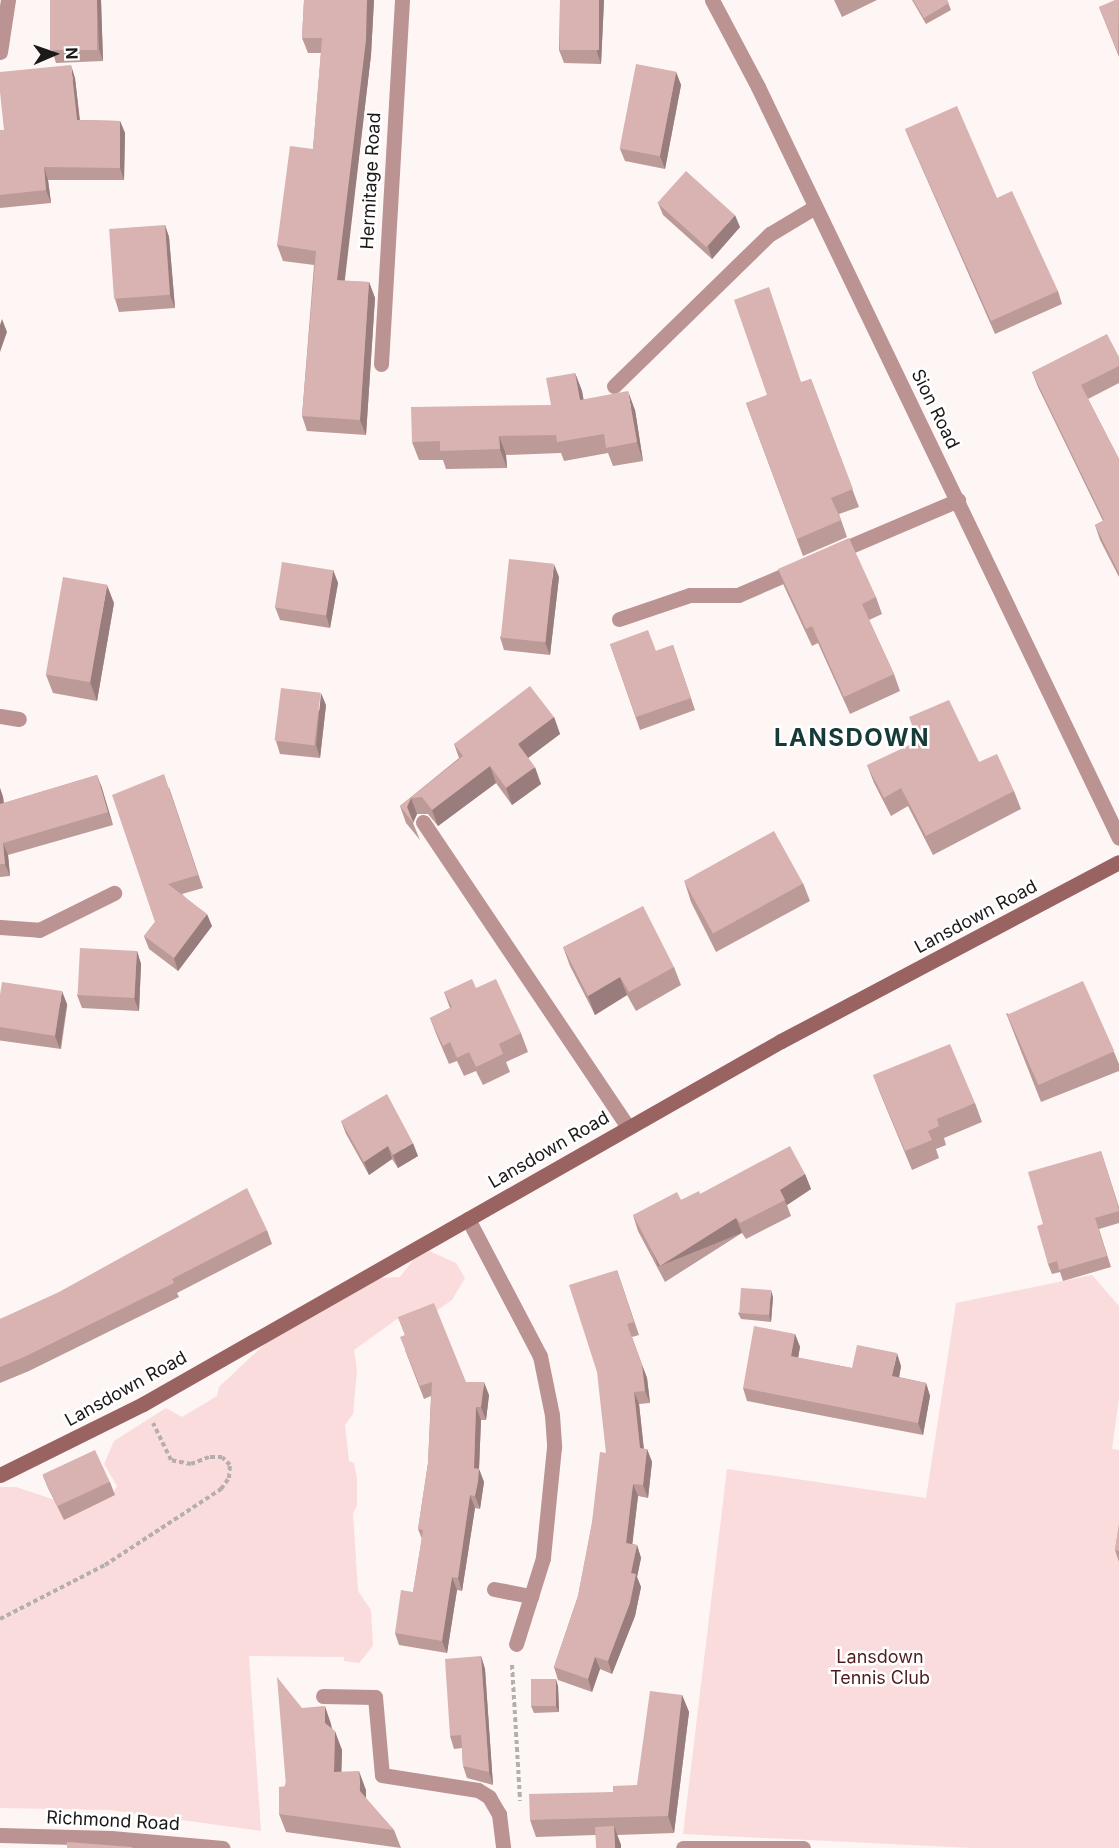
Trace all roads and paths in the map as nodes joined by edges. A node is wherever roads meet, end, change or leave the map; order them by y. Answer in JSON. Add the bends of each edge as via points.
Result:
{"nodes":[{"id":1,"x":8,"y":0,"type":"edge"},
{"id":2,"x":402,"y":0,"type":"edge"},
{"id":3,"x":712,"y":0,"type":"edge"},
{"id":4,"x":0,"y":51,"type":"edge"},
{"id":5,"x":815,"y":207,"type":"junction"},
{"id":6,"x":381,"y":364,"type":"dead end"},
{"id":7,"x":614,"y":386,"type":"dead end"},
{"id":8,"x":958,"y":500,"type":"junction"},
{"id":9,"x":619,"y":619,"type":"dead end"},
{"id":10,"x":0,"y":716,"type":"edge"},
{"id":11,"x":19,"y":719,"type":"dead end"},
{"id":12,"x":423,"y":822,"type":"edge"},
{"id":13,"x":1119,"y":838,"type":"edge"},
{"id":14,"x":1119,"y":863,"type":"edge"},
{"id":15,"x":114,"y":893,"type":"dead end"},
{"id":16,"x":0,"y":927,"type":"edge"},
{"id":17,"x":628,"y":1127,"type":"junction"},
{"id":18,"x":468,"y":1219,"type":"junction"},
{"id":19,"x":143,"y":1404,"type":"junction"},
{"id":20,"x":0,"y":1474,"type":"edge"},
{"id":21,"x":494,"y":1589,"type":"dead end"},
{"id":22,"x":531,"y":1596,"type":"junction"},
{"id":23,"x":0,"y":1619,"type":"edge"},
{"id":24,"x":516,"y":1644,"type":"joint"},
{"id":25,"x":323,"y":1696,"type":"dead end"},
{"id":26,"x":520,"y":1803,"type":"dead end"},
{"id":27,"x":0,"y":1835,"type":"edge"},
{"id":28,"x":223,"y":1848,"type":"edge"},
{"id":29,"x":503,"y":1848,"type":"edge"},
{"id":30,"x":683,"y":1848,"type":"edge"},
{"id":31,"x":803,"y":1848,"type":"edge"}],
"edges":[{"from":1,"to":4,"type":"street"},
{"from":2,"to":6,"type":"street","name":"Hermitage Road"},
{"from":3,"to":5,"type":"street","name":"Sion Road"},
{"from":5,"to":7,"type":"street","via":[[770,234]]},
{"from":5,"to":8,"type":"street","name":"Sion Road"},
{"from":8,"to":9,"type":"street","via":[[738,595],[690,595]]},
{"from":8,"to":13,"type":"street","name":"Sion Road"},
{"from":10,"to":11,"type":"street"},
{"from":12,"to":17,"type":"street"},
{"from":14,"to":17,"type":"street","name":"Lansdown Road","via":[[781,1041]]},
{"from":15,"to":16,"type":"street","via":[[39,930]]},
{"from":17,"to":18,"type":"street","name":"Lansdown Road"},
{"from":18,"to":19,"type":"street","name":"Lansdown Road"},
{"from":18,"to":22,"type":"street","via":[[540,1356],[550,1406],[554,1447],[548,1522]]},
{"from":19,"to":20,"type":"street","name":"Lansdown Road"},
{"from":19,"to":23,"type":"path","via":[[171,1460],[191,1464],[222,1457],[230,1465],[229,1478],[221,1489],[105,1565]]},
{"from":21,"to":22,"type":"street"},
{"from":22,"to":24,"type":"street"},
{"from":24,"to":26,"type":"path","via":[[512,1657]]},
{"from":25,"to":29,"type":"street","via":[[375,1697],[382,1775],[484,1793],[499,1814]]},
{"from":27,"to":28,"type":"street","name":"Richmond Road","via":[[111,1838]]},
{"from":30,"to":31,"type":"street"}]}
